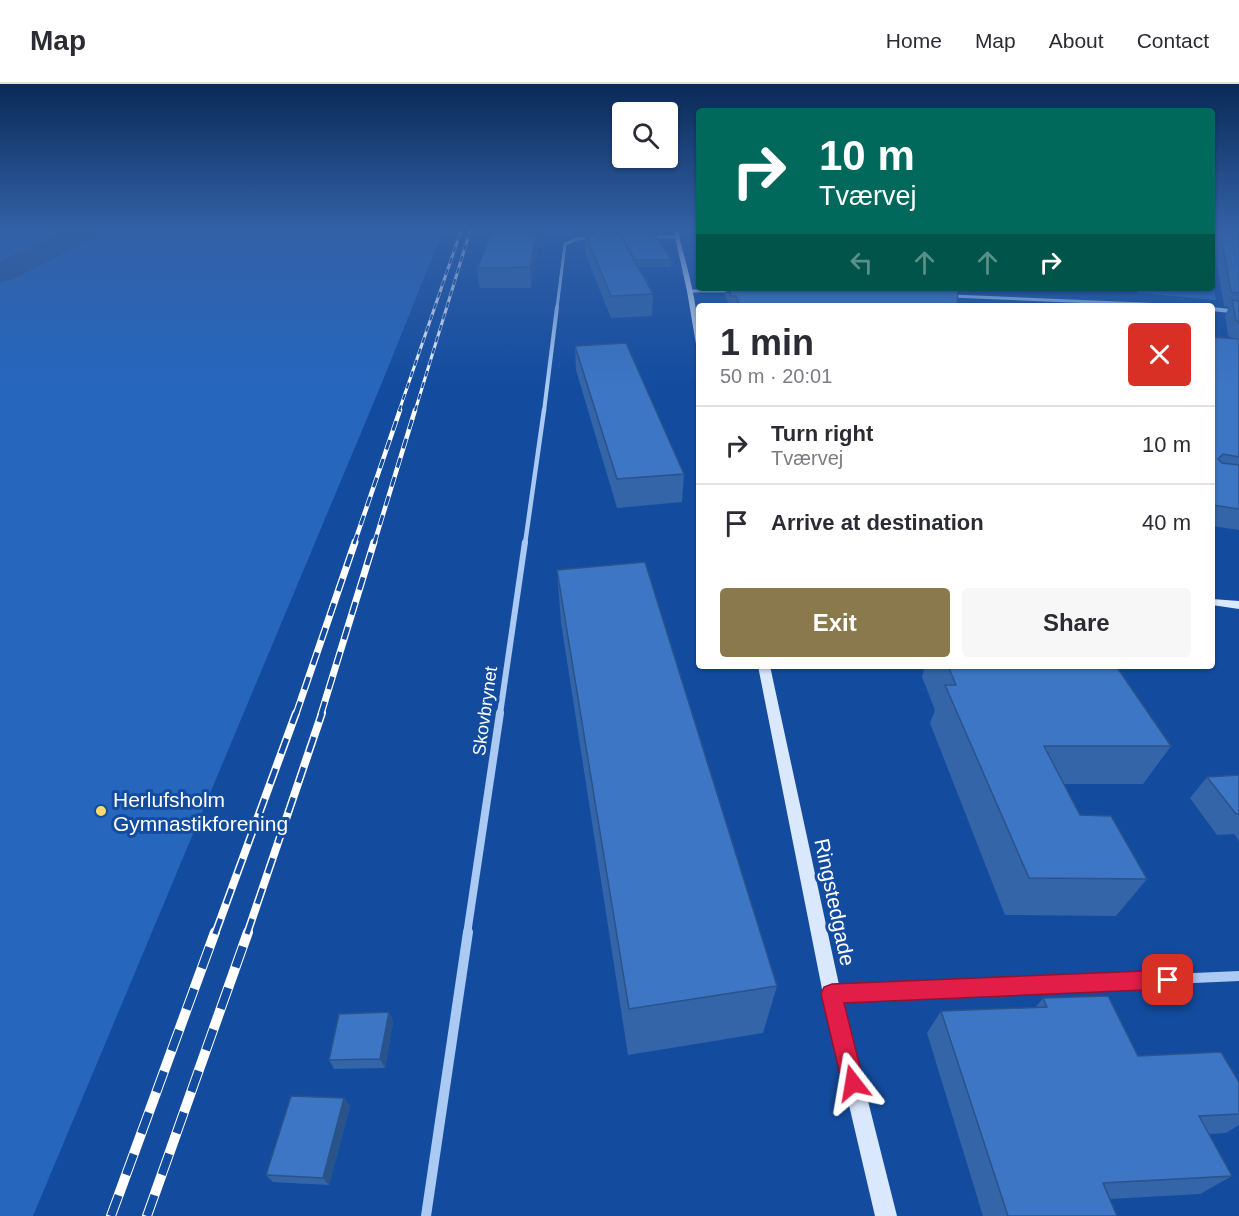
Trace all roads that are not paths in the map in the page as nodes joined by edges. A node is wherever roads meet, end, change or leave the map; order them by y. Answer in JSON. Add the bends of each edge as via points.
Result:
{"nodes":[{"id":1,"x":560,"y":281,"type":"edge"},
{"id":2,"x":688,"y":281,"type":"edge"},
{"id":3,"x":690,"y":291,"type":"junction"},
{"id":4,"x":737,"y":291,"type":"edge"},
{"id":5,"x":945,"y":296,"type":"edge"},
{"id":6,"x":1116,"y":303,"type":"edge"},
{"id":7,"x":1215,"y":309,"type":"edge"},
{"id":8,"x":1239,"y":312,"type":"edge"},
{"id":9,"x":696,"y":326,"type":"edge"},
{"id":10,"x":1215,"y":602,"type":"edge"},
{"id":11,"x":1239,"y":606,"type":"edge"},
{"id":12,"x":765,"y":669,"type":"edge"},
{"id":13,"x":1239,"y":976,"type":"edge"},
{"id":14,"x":832,"y":994,"type":"junction"},
{"id":15,"x":426,"y":1216,"type":"edge"},
{"id":16,"x":886,"y":1216,"type":"edge"}],
"edges":[{"from":1,"to":15,"type":"street","name":"Skovbrynet","via":[[540,445]]},
{"from":2,"to":3,"type":"street"},
{"from":3,"to":4,"type":"street"},
{"from":3,"to":9,"type":"street"},
{"from":5,"to":6,"type":"street"},
{"from":7,"to":8,"type":"street"},
{"from":10,"to":11,"type":"street"},
{"from":12,"to":14,"type":"street","name":"Ringstedgade"},
{"from":13,"to":14,"type":"street"},
{"from":14,"to":16,"type":"street","name":"Ringstedgade"}]}
